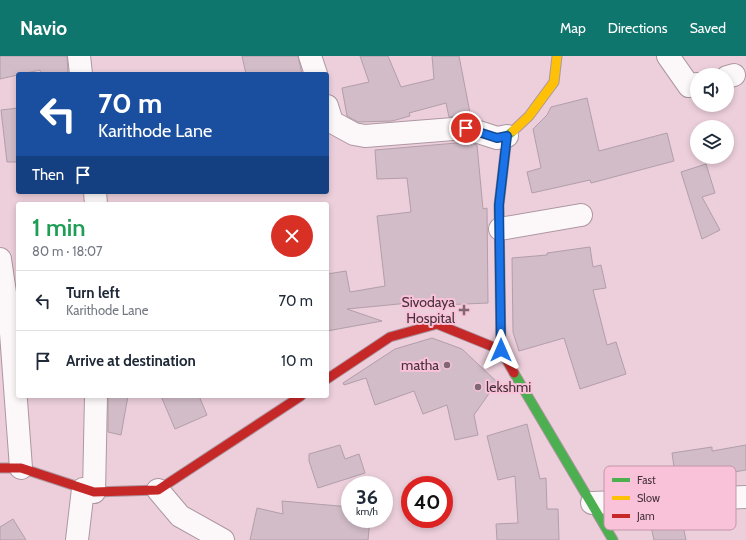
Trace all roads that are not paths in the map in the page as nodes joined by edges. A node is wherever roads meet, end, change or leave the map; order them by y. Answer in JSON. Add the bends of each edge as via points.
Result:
{"nodes":[{"id":1,"x":79,"y":56,"type":"edge"},
{"id":2,"x":310,"y":56,"type":"edge"},
{"id":3,"x":557,"y":56,"type":"edge"},
{"id":4,"x":668,"y":56,"type":"edge"},
{"id":5,"x":81,"y":72,"type":"edge"},
{"id":6,"x":315,"y":72,"type":"edge"},
{"id":7,"x":690,"y":86,"type":"edge"},
{"id":8,"x":329,"y":112,"type":"edge"},
{"id":9,"x":507,"y":136,"type":"junction"},
{"id":10,"x":581,"y":215,"type":"dead end"},
{"id":11,"x":500,"y":229,"type":"junction"},
{"id":12,"x":0,"y":259,"type":"edge"},
{"id":13,"x":501,"y":350,"type":"junction"},
{"id":14,"x":329,"y":378,"type":"edge"},
{"id":15,"x":96,"y":398,"type":"edge"},
{"id":16,"x":298,"y":398,"type":"edge"},
{"id":17,"x":10,"y":468,"type":"edge"},
{"id":18,"x":158,"y":490,"type":"junction"},
{"id":19,"x":88,"y":491,"type":"junction"},
{"id":20,"x":736,"y":497,"type":"edge"},
{"id":21,"x":746,"y":497,"type":"edge"},
{"id":22,"x":592,"y":503,"type":"junction"},
{"id":23,"x":604,"y":503,"type":"edge"},
{"id":24,"x":604,"y":524,"type":"edge"},
{"id":25,"x":607,"y":530,"type":"edge"},
{"id":26,"x":77,"y":540,"type":"edge"},
{"id":27,"x":223,"y":540,"type":"edge"},
{"id":28,"x":613,"y":540,"type":"edge"}],
"edges":[{"from":1,"to":5,"type":"street"},
{"from":2,"to":6,"type":"street"},
{"from":3,"to":9,"type":"main road","via":[[554,82],[529,116]]},
{"from":4,"to":7,"type":"street"},
{"from":8,"to":9,"type":"street","via":[[332,122],[354,134],[377,136],[466,128],[497,138]]},
{"from":9,"to":11,"type":"main road","via":[[499,205]]},
{"from":10,"to":11,"type":"street"},
{"from":11,"to":13,"type":"main road"},
{"from":12,"to":17,"type":"street","via":[[11,333]]},
{"from":13,"to":14,"type":"main road","via":[[437,324],[390,337]]},
{"from":13,"to":22,"type":"main road"},
{"from":15,"to":19,"type":"street"},
{"from":16,"to":18,"type":"main road"},
{"from":17,"to":19,"type":"main road"},
{"from":18,"to":19,"type":"main road"},
{"from":18,"to":27,"type":"street","via":[[180,516]]},
{"from":19,"to":26,"type":"street"},
{"from":20,"to":21,"type":"street"},
{"from":22,"to":23,"type":"street"},
{"from":22,"to":24,"type":"main road"},
{"from":25,"to":28,"type":"main road"}]}
